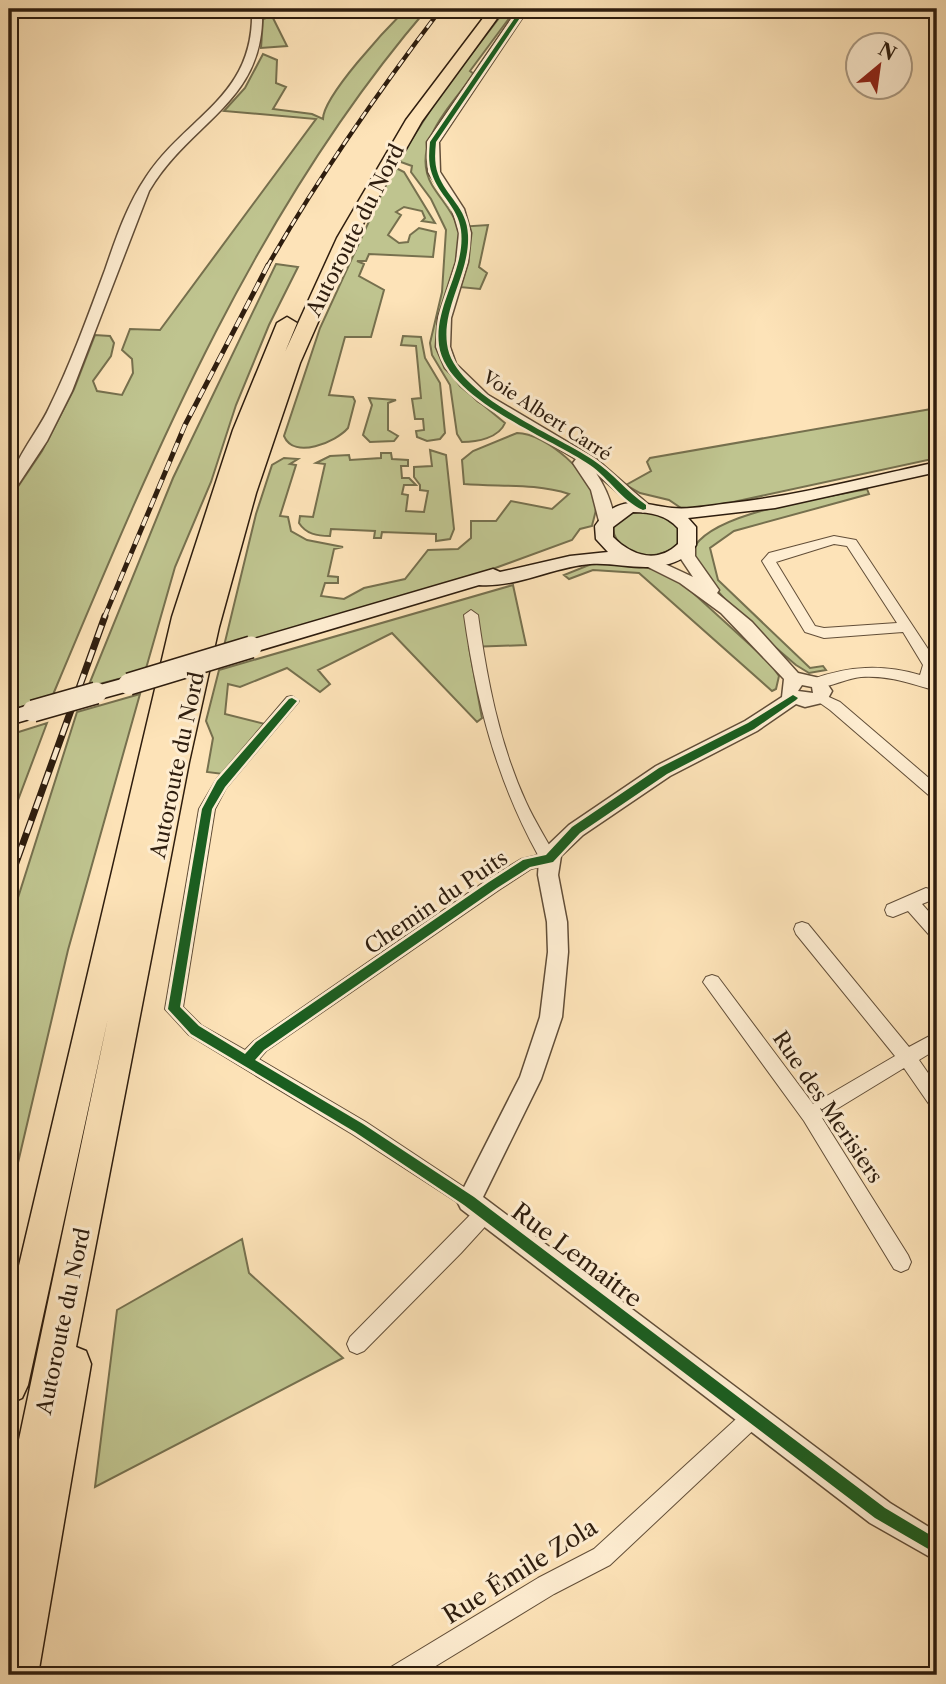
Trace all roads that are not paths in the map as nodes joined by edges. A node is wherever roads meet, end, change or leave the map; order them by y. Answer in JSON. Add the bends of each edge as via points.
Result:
{"nodes":[{"id":1,"x":39,"y":9,"type":"edge"},
{"id":2,"x":215,"y":9,"type":"edge"},
{"id":3,"x":257,"y":9,"type":"edge"},
{"id":4,"x":480,"y":9,"type":"edge"},
{"id":5,"x":497,"y":9,"type":"edge"},
{"id":6,"x":523,"y":9,"type":"edge"},
{"id":7,"x":9,"y":12,"type":"edge"},
{"id":8,"x":316,"y":261,"type":"dead end"},
{"id":9,"x":295,"y":304,"type":"dead end"},
{"id":10,"x":571,"y":451,"type":"junction"},
{"id":11,"x":937,"y":467,"type":"edge"},
{"id":12,"x":9,"y":488,"type":"edge"},
{"id":13,"x":775,"y":503,"type":"junction"},
{"id":14,"x":643,"y":507,"type":"junction"},
{"id":15,"x":670,"y":513,"type":"junction"},
{"id":16,"x":605,"y":526,"type":"junction"},
{"id":17,"x":688,"y":542,"type":"junction"},
{"id":18,"x":638,"y":560,"type":"junction"},
{"id":19,"x":482,"y":580,"type":"junction"},
{"id":20,"x":716,"y":601,"type":"junction"},
{"id":21,"x":471,"y":615,"type":"dead end"},
{"id":22,"x":906,"y":627,"type":"junction"},
{"id":23,"x":931,"y":683,"type":"edge"},
{"id":24,"x":794,"y":689,"type":"junction"},
{"id":25,"x":819,"y":691,"type":"junction"},
{"id":26,"x":292,"y":701,"type":"dead end"},
{"id":27,"x":9,"y":718,"type":"edge"},
{"id":28,"x":937,"y":794,"type":"edge"},
{"id":29,"x":549,"y":859,"type":"junction"},
{"id":30,"x":156,"y":861,"type":"junction"},
{"id":31,"x":926,"y":895,"type":"dead end"},
{"id":32,"x":910,"y":902,"type":"junction"},
{"id":33,"x":892,"y":910,"type":"dead end"},
{"id":34,"x":802,"y":929,"type":"dead end"},
{"id":35,"x":937,"y":932,"type":"edge"},
{"id":36,"x":712,"y":982,"type":"dead end"},
{"id":37,"x":937,"y":1040,"type":"edge"},
{"id":38,"x":906,"y":1056,"type":"junction"},
{"id":39,"x":246,"y":1061,"type":"junction"},
{"id":40,"x":76,"y":1093,"type":"junction"},
{"id":41,"x":937,"y":1101,"type":"edge"},
{"id":42,"x":810,"y":1115,"type":"junction"},
{"id":43,"x":477,"y":1207,"type":"junction"},
{"id":44,"x":901,"y":1262,"type":"dead end"},
{"id":45,"x":9,"y":1298,"type":"edge"},
{"id":46,"x":357,"y":1344,"type":"dead end"},
{"id":47,"x":9,"y":1385,"type":"edge"},
{"id":48,"x":754,"y":1416,"type":"junction"},
{"id":49,"x":937,"y":1547,"type":"edge"},
{"id":50,"x":9,"y":1578,"type":"edge"},
{"id":51,"x":17,"y":1675,"type":"edge"},
{"id":52,"x":399,"y":1675,"type":"edge"}],
"edges":[{"from":1,"to":2,"type":"street","via":[[141,15]]},
{"from":1,"to":7,"type":"street"},
{"from":3,"to":12,"type":"street","via":[[258,41],[248,69],[222,104],[163,162],[140,195],[74,372]]},
{"from":4,"to":8,"type":"highway","name":"Autoroute du Nord","via":[[402,110]]},
{"from":5,"to":30,"type":"highway","name":"Autoroute du Nord","via":[[451,66],[390,157],[300,338],[224,565]]},
{"from":6,"to":10,"type":"street","name":"Voie Albert Carré","via":[[433,142],[433,176],[457,208],[466,230],[443,348],[452,367],[488,402]]},
{"from":9,"to":40,"type":"highway","name":"Autoroute du Nord","via":[[244,430],[184,617]]},
{"from":10,"to":14,"type":"street","name":"Voie Albert Carré","via":[[601,469]]},
{"from":10,"to":16,"type":"street","name":"Voie Albert Carré","via":[[604,499]]},
{"from":11,"to":13,"type":"main road"},
{"from":13,"to":15,"type":"main road"},
{"from":13,"to":17,"type":"main road","via":[[714,524]]},
{"from":14,"to":15,"type":"main road"},
{"from":14,"to":16,"type":"main road","via":[[618,512]]},
{"from":15,"to":17,"type":"main road","via":[[687,527]]},
{"from":16,"to":18,"type":"main road","via":[[611,547]]},
{"from":16,"to":19,"type":"main road","via":[[584,544]]},
{"from":17,"to":18,"type":"main road","via":[[670,558]]},
{"from":17,"to":20,"type":"street","via":[[687,556]]},
{"from":18,"to":19,"type":"main road","via":[[581,559]]},
{"from":18,"to":20,"type":"street","via":[[663,566]]},
{"from":19,"to":27,"type":"main road","bridge":true},
{"from":20,"to":24,"type":"street","via":[[778,657]]},
{"from":21,"to":29,"type":"street","via":[[487,714],[532,832]]},
{"from":22,"to":22,"type":"street","via":[[851,542],[834,540],[769,561],[810,629],[824,633]]},
{"from":22,"to":23,"type":"street","via":[[930,665]]},
{"from":23,"to":25,"type":"street","via":[[891,673],[856,671]]},
{"from":24,"to":25,"type":"street","via":[[805,701]]},
{"from":24,"to":29,"type":"street","name":"Chemin du Puits","via":[[751,726],[663,771],[576,830]]},
{"from":25,"to":28,"type":"street"},
{"from":26,"to":39,"type":"street","name":"Rue Lemaitre","via":[[221,784],[207,809],[174,1009]]},
{"from":29,"to":39,"type":"street","name":"Chemin du Puits","via":[[527,863],[493,885],[260,1046]]},
{"from":29,"to":43,"type":"street","via":[[558,952],[551,1017]]},
{"from":30,"to":50,"type":"highway","name":"Autoroute du Nord"},
{"from":30,"to":51,"type":"highway","via":[[97,1230]]},
{"from":31,"to":32,"type":"street"},
{"from":32,"to":33,"type":"street"},
{"from":32,"to":35,"type":"street"},
{"from":34,"to":38,"type":"street"},
{"from":36,"to":42,"type":"street","name":"Rue des Merisiers"},
{"from":37,"to":38,"type":"street"},
{"from":38,"to":41,"type":"street"},
{"from":38,"to":42,"type":"street"},
{"from":39,"to":43,"type":"street","name":"Rue Lemaitre","via":[[359,1128]]},
{"from":40,"to":45,"type":"highway"},
{"from":40,"to":47,"type":"highway","name":"Autoroute du Nord"},
{"from":42,"to":44,"type":"street","name":"Rue des Merisiers"},
{"from":43,"to":46,"type":"street","via":[[436,1267]]},
{"from":43,"to":48,"type":"street","name":"Rue Lemaitre"},
{"from":48,"to":49,"type":"street","name":"Rue Lemaitre","via":[[880,1513]]},
{"from":48,"to":52,"type":"street","name":"Rue Émile Zola","via":[[601,1557]]}]}
